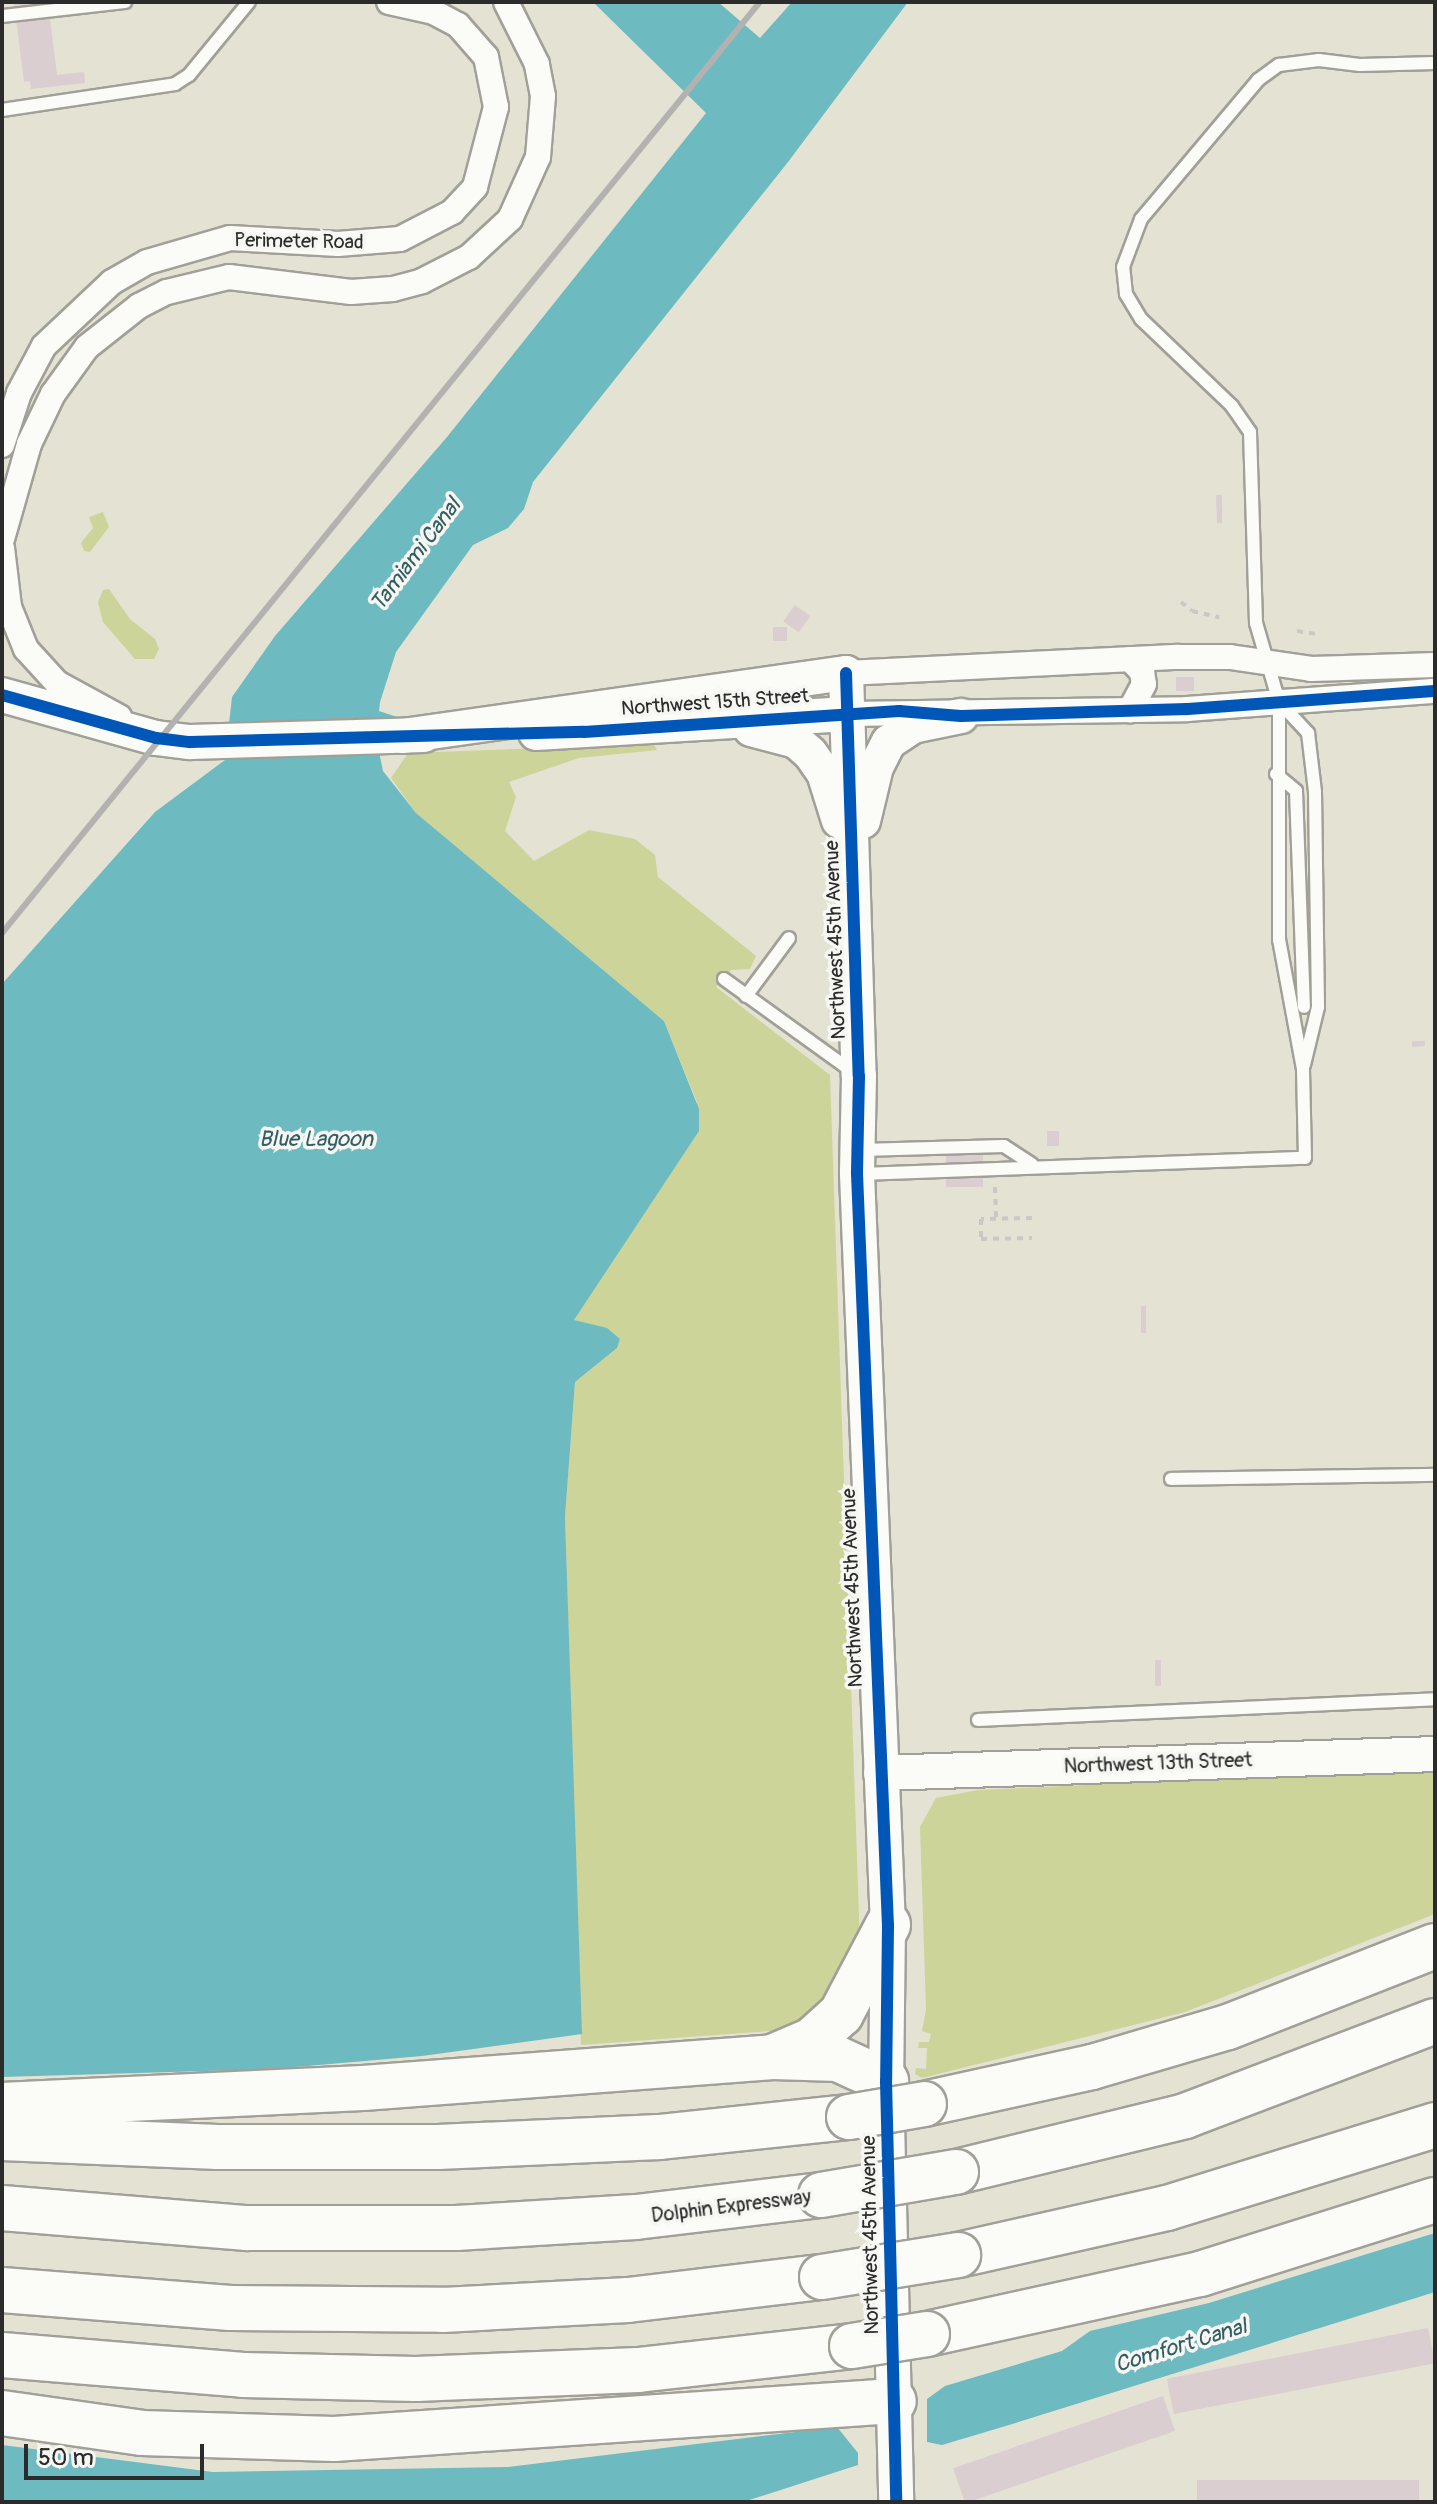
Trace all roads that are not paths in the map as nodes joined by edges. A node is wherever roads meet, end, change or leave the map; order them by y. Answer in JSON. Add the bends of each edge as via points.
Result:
{"nodes":[{"id":1,"x":125,"y":2,"type":"edge"},
{"id":2,"x":249,"y":2,"type":"edge"},
{"id":3,"x":389,"y":2,"type":"edge"},
{"id":4,"x":506,"y":2,"type":"edge"},
{"id":5,"x":2,"y":16,"type":"edge"},
{"id":6,"x":1435,"y":63,"type":"edge"},
{"id":7,"x":2,"y":110,"type":"edge"},
{"id":8,"x":2,"y":445,"type":"edge"},
{"id":9,"x":2,"y":539,"type":"edge"},
{"id":10,"x":2,"y":548,"type":"edge"},
{"id":11,"x":1130,"y":659,"type":"junction"},
{"id":12,"x":1267,"y":662,"type":"junction"},
{"id":13,"x":1435,"y":665,"type":"edge"},
{"id":14,"x":846,"y":673,"type":"junction"},
{"id":15,"x":1435,"y":691,"type":"edge"},
{"id":16,"x":2,"y":695,"type":"edge"},
{"id":17,"x":1279,"y":702,"type":"junction"},
{"id":18,"x":41,"y":707,"type":"junction"},
{"id":19,"x":1130,"y":710,"type":"junction"},
{"id":20,"x":847,"y":714,"type":"junction"},
{"id":21,"x":961,"y":716,"type":"junction"},
{"id":22,"x":2,"y":720,"type":"edge"},
{"id":23,"x":712,"y":722,"type":"junction"},
{"id":24,"x":403,"y":736,"type":"junction"},
{"id":25,"x":156,"y":738,"type":"junction"},
{"id":26,"x":1276,"y":774,"type":"junction"},
{"id":27,"x":852,"y":872,"type":"junction"},
{"id":28,"x":789,"y":938,"type":"dead end"},
{"id":29,"x":724,"y":979,"type":"dead end"},
{"id":30,"x":746,"y":996,"type":"junction"},
{"id":31,"x":1304,"y":1007,"type":"dead end"},
{"id":32,"x":1303,"y":1069,"type":"junction"},
{"id":33,"x":859,"y":1076,"type":"junction"},
{"id":34,"x":857,"y":1162,"type":"junction"},
{"id":35,"x":1032,"y":1164,"type":"junction"},
{"id":36,"x":1435,"y":1475,"type":"edge"},
{"id":37,"x":1171,"y":1479,"type":"dead end"},
{"id":38,"x":1435,"y":1699,"type":"edge"},
{"id":39,"x":978,"y":1720,"type":"dead end"},
{"id":40,"x":1435,"y":1754,"type":"edge"},
{"id":41,"x":881,"y":1773,"type":"junction"},
{"id":42,"x":888,"y":1925,"type":"junction"},
{"id":43,"x":1435,"y":1946,"type":"edge"},
{"id":44,"x":1435,"y":2021,"type":"edge"},
{"id":45,"x":773,"y":2057,"type":"junction"},
{"id":46,"x":886,"y":2081,"type":"junction"},
{"id":47,"x":2,"y":2105,"type":"edge"},
{"id":48,"x":1435,"y":2125,"type":"edge"},
{"id":49,"x":2,"y":2138,"type":"edge"},
{"id":50,"x":1435,"y":2200,"type":"edge"},
{"id":51,"x":2,"y":2208,"type":"edge"},
{"id":52,"x":2,"y":2290,"type":"edge"},
{"id":53,"x":2,"y":2355,"type":"edge"},
{"id":54,"x":894,"y":2401,"type":"junction"},
{"id":55,"x":2,"y":2413,"type":"edge"},
{"id":56,"x":896,"y":2502,"type":"edge"}],
"edges":[{"from":1,"to":5,"type":"lane"},
{"from":2,"to":7,"type":"lane","via":[[189,75],[175,84]]},
{"from":3,"to":8,"type":"street","name":"Perimeter Road","via":[[434,12],[458,25],[486,57],[496,107],[475,187],[452,212],[400,239],[338,244],[230,238],[147,262],[88,301],[44,346],[19,393]]},
{"from":4,"to":9,"type":"street","name":"Perimeter Road","via":[[537,64],[543,96],[538,157],[510,219],[469,257],[393,289],[351,292],[229,277],[167,292],[139,306],[87,347],[53,394],[29,444]]},
{"from":6,"to":12,"type":"lane","via":[[1319,60],[1279,65],[1258,80],[1141,219],[1129,242],[1124,281],[1133,307],[1232,406],[1250,432],[1256,623]]},
{"from":10,"to":25,"type":"street","via":[[15,629],[38,665],[57,683]]},
{"from":11,"to":12,"type":"street","name":"Northwest 15th Street"},
{"from":11,"to":14,"type":"street","name":"Northwest 15th Street"},
{"from":11,"to":19,"type":"street","via":[[1142,672],[1144,684]]},
{"from":12,"to":13,"type":"street","name":"Northwest 15th Street","via":[[1311,669]]},
{"from":12,"to":17,"type":"lane"},
{"from":14,"to":20,"type":"street","name":"Northwest 45th Avenue"},
{"from":14,"to":24,"type":"street","name":"Northwest 15th Street"},
{"from":15,"to":17,"type":"street","name":"Northwest 15th Street"},
{"from":16,"to":18,"type":"street","name":"Northwest 15th Street"},
{"from":17,"to":19,"type":"street","name":"Northwest 15th Street"},
{"from":17,"to":26,"type":"lane"},
{"from":17,"to":32,"type":"lane","via":[[1308,733],[1315,792],[1318,1007]]},
{"from":18,"to":22,"type":"street"},
{"from":18,"to":25,"type":"street","name":"Northwest 15th Street"},
{"from":19,"to":21,"type":"street","name":"Northwest 15th Street"},
{"from":20,"to":21,"type":"street","name":"Northwest 15th Street","via":[[926,710]]},
{"from":20,"to":23,"type":"street","name":"Northwest 15th Street"},
{"from":20,"to":27,"type":"street","name":"Northwest 45th Avenue"},
{"from":21,"to":27,"type":"street","via":[[913,726],[884,749],[871,782]]},
{"from":23,"to":24,"type":"street","name":"Northwest 15th Street"},
{"from":23,"to":27,"type":"street","via":[[784,736],[810,753],[824,773]]},
{"from":24,"to":25,"type":"street","name":"Northwest 15th Street","via":[[190,742]]},
{"from":26,"to":31,"type":"lane","via":[[1296,791]]},
{"from":26,"to":32,"type":"lane","via":[[1279,940]]},
{"from":27,"to":33,"type":"street","name":"Northwest 45th Avenue"},
{"from":28,"to":30,"type":"lane"},
{"from":29,"to":30,"type":"lane"},
{"from":30,"to":33,"type":"lane"},
{"from":32,"to":35,"type":"lane","via":[[1305,1158],[1130,1168]]},
{"from":33,"to":34,"type":"street","name":"Northwest 45th Avenue"},
{"from":34,"to":35,"type":"lane","via":[[998,1172]]},
{"from":34,"to":35,"type":"lane","via":[[1004,1146]]},
{"from":34,"to":41,"type":"street","name":"Northwest 45th Avenue"},
{"from":36,"to":37,"type":"lane"},
{"from":38,"to":39,"type":"lane"},
{"from":40,"to":41,"type":"street","name":"Northwest 13th Street"},
{"from":41,"to":42,"type":"street","name":"Northwest 45th Avenue"},
{"from":42,"to":45,"type":"highway","via":[[841,2014],[812,2040]]},
{"from":42,"to":46,"type":"street","name":"Northwest 45th Avenue"},
{"from":43,"to":49,"type":"highway","bridge":true,"via":[[1228,2027],[1092,2067],[849,2117],[673,2136],[438,2147]]},
{"from":44,"to":51,"type":"highway","name":"Dolphin Expressway","bridge":true,"via":[[1185,2116],[956,2172],[821,2195],[636,2217],[456,2228],[247,2228]]},
{"from":45,"to":46,"type":"highway","via":[[838,2059]]},
{"from":45,"to":47,"type":"highway","via":[[363,2088]]},
{"from":46,"to":54,"type":"street","name":"Northwest 45th Avenue"},
{"from":48,"to":52,"type":"highway","bridge":true,"via":[[1167,2208],[958,2255],[628,2300],[443,2310],[230,2308]]},
{"from":50,"to":53,"type":"highway","bridge":true,"via":[[1200,2274],[927,2334],[638,2370],[416,2379],[212,2374]]},
{"from":54,"to":55,"type":"highway","via":[[437,2436],[306,2440],[142,2433]]},
{"from":54,"to":56,"type":"street","name":"Northwest 45th Avenue"}]}
